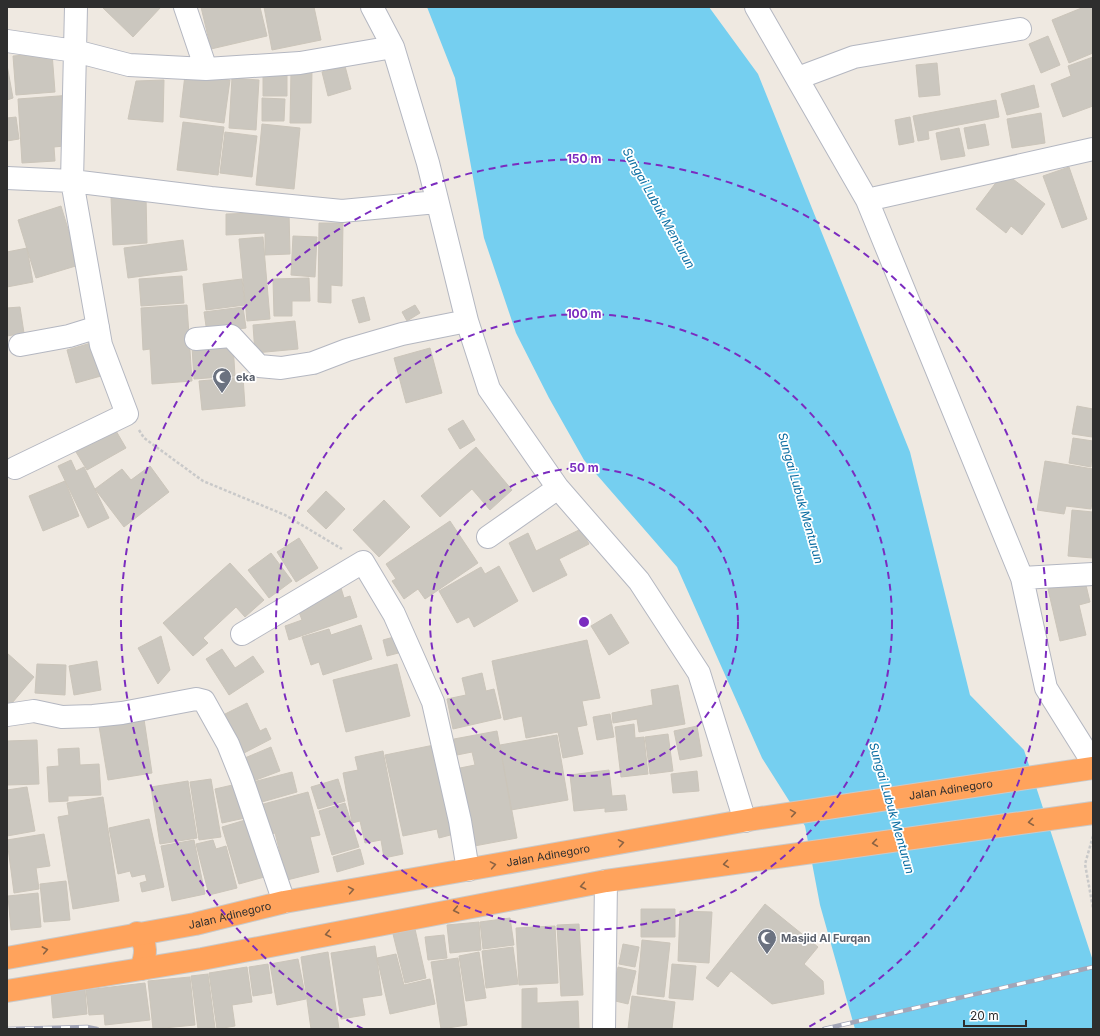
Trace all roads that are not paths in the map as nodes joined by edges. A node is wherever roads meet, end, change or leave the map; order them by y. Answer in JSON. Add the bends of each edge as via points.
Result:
{"nodes":[{"id":1,"x":76,"y":7,"type":"edge"},
{"id":2,"x":185,"y":7,"type":"edge"},
{"id":3,"x":372,"y":7,"type":"edge"},
{"id":4,"x":760,"y":15,"type":"edge"},
{"id":5,"x":1020,"y":29,"type":"dead end"},
{"id":6,"x":7,"y":40,"type":"edge"},
{"id":7,"x":393,"y":47,"type":"junction"},
{"id":8,"x":75,"y":51,"type":"junction"},
{"id":9,"x":206,"y":69,"type":"junction"},
{"id":10,"x":798,"y":78,"type":"junction"},
{"id":11,"x":1093,"y":150,"type":"edge"},
{"id":12,"x":7,"y":178,"type":"edge"},
{"id":13,"x":72,"y":181,"type":"junction"},
{"id":14,"x":867,"y":200,"type":"junction"},
{"id":15,"x":436,"y":202,"type":"junction"},
{"id":16,"x":467,"y":321,"type":"junction"},
{"id":17,"x":98,"y":327,"type":"junction"},
{"id":18,"x":196,"y":339,"type":"dead end"},
{"id":19,"x":20,"y":345,"type":"dead end"},
{"id":20,"x":15,"y":468,"type":"dead end"},
{"id":21,"x":558,"y":488,"type":"junction"},
{"id":22,"x":488,"y":537,"type":"dead end"},
{"id":23,"x":1093,"y":574,"type":"edge"},
{"id":24,"x":1022,"y":578,"type":"junction"},
{"id":25,"x":242,"y":634,"type":"dead end"},
{"id":26,"x":7,"y":715,"type":"edge"},
{"id":27,"x":1093,"y":763,"type":"edge"},
{"id":28,"x":1093,"y":768,"type":"edge"},
{"id":29,"x":1093,"y":812,"type":"edge"},
{"id":30,"x":750,"y":820,"type":"junction"},
{"id":31,"x":468,"y":870,"type":"junction"},
{"id":32,"x":606,"y":881,"type":"junction"},
{"id":33,"x":284,"y":902,"type":"junction"},
{"id":34,"x":195,"y":924,"type":"junction"},
{"id":35,"x":137,"y":933,"type":"junction"},
{"id":36,"x":7,"y":958,"type":"edge"},
{"id":37,"x":202,"y":959,"type":"junction"},
{"id":38,"x":141,"y":969,"type":"junction"},
{"id":39,"x":7,"y":992,"type":"edge"},
{"id":40,"x":604,"y":1029,"type":"edge"}],
"edges":[{"from":1,"to":8,"type":"street"},
{"from":2,"to":9,"type":"street"},
{"from":3,"to":7,"type":"street"},
{"from":4,"to":10,"type":"street"},
{"from":5,"to":10,"type":"street","via":[[854,57]]},
{"from":6,"to":8,"type":"street"},
{"from":7,"to":9,"type":"street","via":[[300,63]]},
{"from":7,"to":15,"type":"street","via":[[428,163]]},
{"from":8,"to":9,"type":"street","via":[[129,65]]},
{"from":8,"to":13,"type":"street"},
{"from":10,"to":14,"type":"street"},
{"from":11,"to":14,"type":"street"},
{"from":12,"to":13,"type":"street"},
{"from":13,"to":15,"type":"street","via":[[342,211]]},
{"from":13,"to":17,"type":"street"},
{"from":14,"to":24,"type":"street"},
{"from":15,"to":16,"type":"street"},
{"from":16,"to":18,"type":"street","via":[[402,334],[313,363],[281,368],[259,366],[231,336]]},
{"from":16,"to":21,"type":"street","via":[[489,389]]},
{"from":17,"to":19,"type":"street","via":[[69,336]]},
{"from":17,"to":20,"type":"street","via":[[101,345],[127,414]]},
{"from":21,"to":22,"type":"street"},
{"from":21,"to":30,"type":"street","via":[[639,581],[699,673]]},
{"from":23,"to":24,"type":"street"},
{"from":24,"to":27,"type":"street","via":[[1046,688]]},
{"from":25,"to":31,"type":"street","via":[[363,562],[394,614],[433,702],[460,821]]},
{"from":26,"to":33,"type":"street","via":[[34,711],[62,716],[93,716],[196,699],[204,701],[228,744],[242,779]]},
{"from":30,"to":28,"type":"highway","name":"Jalan Adinegoro","one_way":true},
{"from":29,"to":32,"type":"highway","one_way":true},
{"from":31,"to":30,"type":"highway","name":"Jalan Adinegoro","one_way":true},
{"from":33,"to":31,"type":"highway","name":"Jalan Adinegoro","one_way":true},
{"from":32,"to":37,"type":"highway","one_way":true},
{"from":32,"to":40,"type":"street"},
{"from":33,"to":34,"type":"highway","name":"Jalan Adinegoro"},
{"from":34,"to":35,"type":"highway","name":"Jalan Adinegoro"},
{"from":34,"to":37,"type":"highway","via":[[192,932],[195,954]]},
{"from":36,"to":35,"type":"highway","name":"Jalan Adinegoro","one_way":true},
{"from":35,"to":38,"type":"highway","via":[[143,939],[146,948]]},
{"from":37,"to":38,"type":"highway"},
{"from":38,"to":39,"type":"highway"}]}
